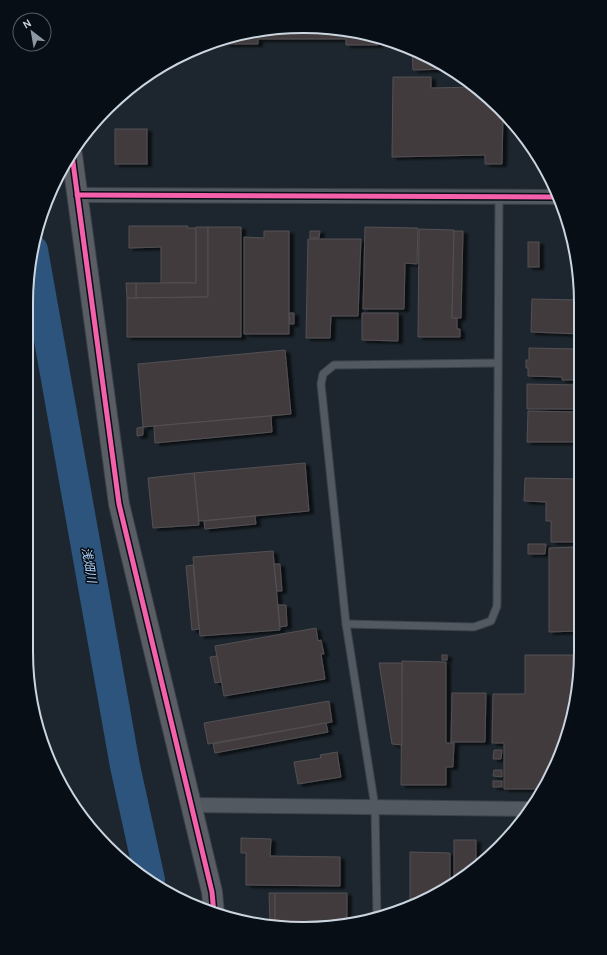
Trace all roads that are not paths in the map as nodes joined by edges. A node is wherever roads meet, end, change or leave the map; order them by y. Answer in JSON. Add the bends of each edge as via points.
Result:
{"nodes":[{"id":1,"x":73,"y":162,"type":"edge"},
{"id":2,"x":77,"y":195,"type":"junction"},
{"id":3,"x":499,"y":196,"type":"junction"},
{"id":4,"x":551,"y":196,"type":"edge"},
{"id":5,"x":498,"y":363,"type":"junction"},
{"id":6,"x":346,"y":624,"type":"junction"},
{"id":7,"x":191,"y":805,"type":"junction"},
{"id":8,"x":375,"y":807,"type":"junction"},
{"id":9,"x":523,"y":809,"type":"edge"},
{"id":10,"x":213,"y":906,"type":"edge"},
{"id":11,"x":377,"y":912,"type":"edge"}],
"edges":[{"from":1,"to":2,"type":"street"},
{"from":2,"to":3,"type":"street"},
{"from":2,"to":7,"type":"street","via":[[119,504]]},
{"from":3,"to":4,"type":"street"},
{"from":3,"to":5,"type":"lane"},
{"from":5,"to":6,"type":"lane","via":[[497,606],[491,621],[474,627]]},
{"from":5,"to":6,"type":"lane","via":[[334,365],[323,374],[321,384]]},
{"from":6,"to":8,"type":"lane"},
{"from":7,"to":8,"type":"street"},
{"from":7,"to":10,"type":"street"},
{"from":8,"to":9,"type":"street"},
{"from":8,"to":11,"type":"lane"}]}
